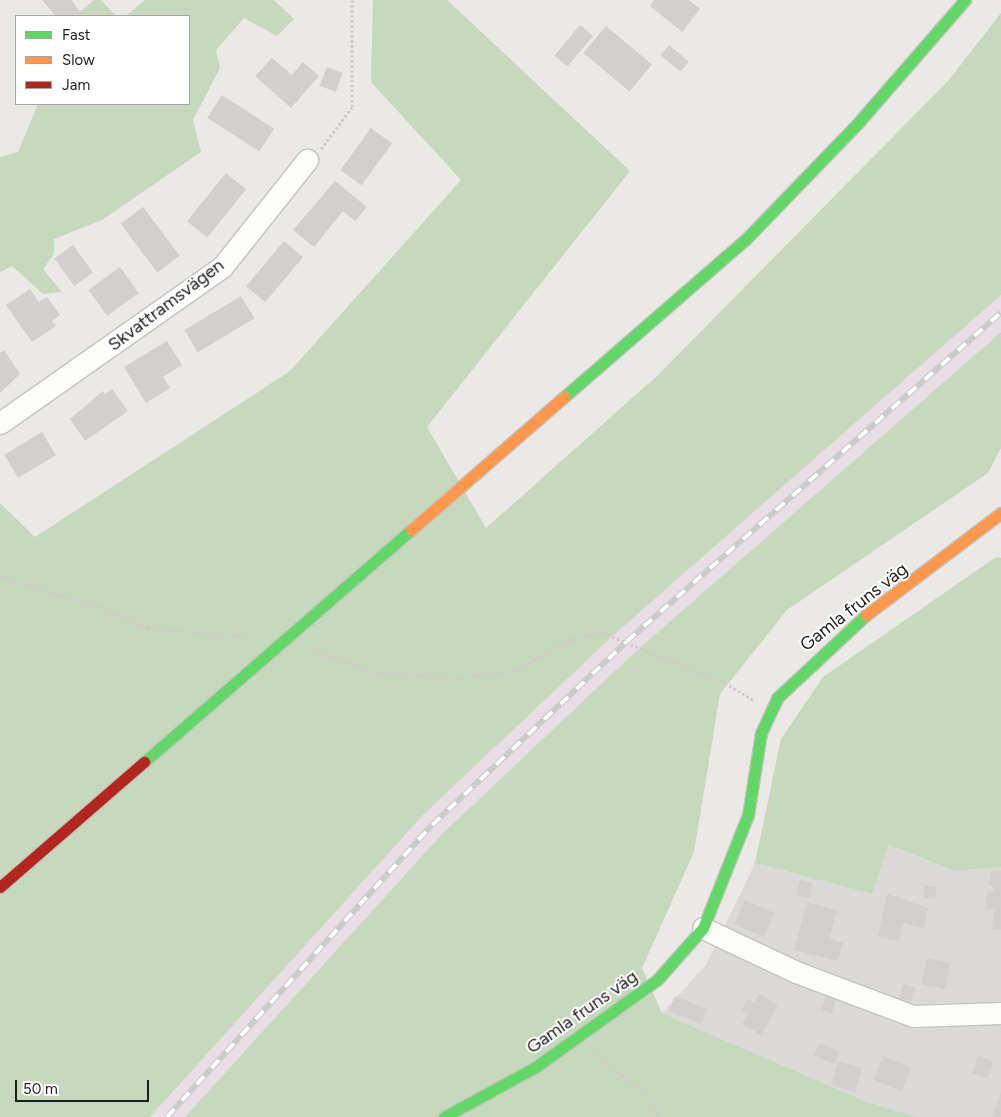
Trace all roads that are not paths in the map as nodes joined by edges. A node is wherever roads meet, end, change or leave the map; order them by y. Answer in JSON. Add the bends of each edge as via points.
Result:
{"nodes":[{"id":1,"x":965,"y":0,"type":"edge"},
{"id":2,"x":307,"y":160,"type":"road end"},
{"id":3,"x":0,"y":424,"type":"edge"},
{"id":4,"x":1001,"y":513,"type":"edge"},
{"id":5,"x":0,"y":887,"type":"edge"},
{"id":6,"x":703,"y":928,"type":"junction"},
{"id":7,"x":1001,"y":1014,"type":"edge"},
{"id":8,"x":444,"y":1117,"type":"edge"}],
"edges":[{"from":1,"to":5,"type":"main road","via":[[858,123],[746,239]]},
{"from":2,"to":3,"type":"street","name":"Skvattramsvägen","via":[[222,267]]},
{"from":4,"to":6,"type":"main road","name":"Gamla fruns väg","via":[[853,625],[811,662],[771,709],[754,758],[748,815]]},
{"from":6,"to":7,"type":"street","via":[[796,972],[912,1016]]},
{"from":6,"to":8,"type":"main road","name":"Gamla fruns väg","via":[[657,980],[585,1034],[534,1068]]}]}
